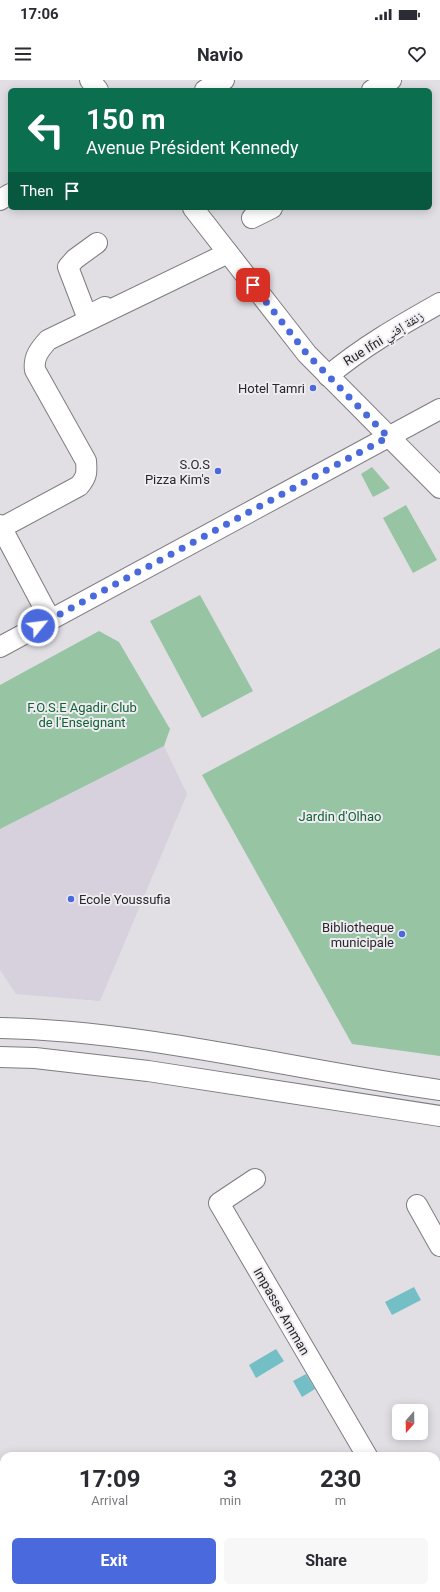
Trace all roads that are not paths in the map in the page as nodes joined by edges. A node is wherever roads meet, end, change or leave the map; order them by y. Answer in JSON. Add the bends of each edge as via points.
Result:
{"nodes":[{"id":1,"x":90,"y":80,"type":"edge"},
{"id":2,"x":224,"y":80,"type":"edge"},
{"id":3,"x":391,"y":80,"type":"edge"},
{"id":4,"x":96,"y":88,"type":"edge"},
{"id":5,"x":209,"y":88,"type":"edge"},
{"id":6,"x":376,"y":88,"type":"edge"},
{"id":7,"x":195,"y":210,"type":"edge"},
{"id":8,"x":268,"y":210,"type":"edge"},
{"id":9,"x":252,"y":218,"type":"dead end"},
{"id":10,"x":97,"y":243,"type":"dead end"},
{"id":11,"x":225,"y":248,"type":"junction"},
{"id":12,"x":440,"y":303,"type":"edge"},
{"id":13,"x":328,"y":376,"type":"junction"},
{"id":14,"x":440,"y":409,"type":"edge"},
{"id":15,"x":388,"y":437,"type":"junction"},
{"id":16,"x":440,"y":488,"type":"edge"},
{"id":17,"x":1,"y":526,"type":"edge"},
{"id":18,"x":50,"y":619,"type":"junction"},
{"id":19,"x":0,"y":647,"type":"edge"},
{"id":20,"x":0,"y":1028,"type":"edge"},
{"id":21,"x":0,"y":1057,"type":"edge"},
{"id":22,"x":440,"y":1090,"type":"edge"},
{"id":23,"x":440,"y":1116,"type":"edge"},
{"id":24,"x":255,"y":1179,"type":"dead end"},
{"id":25,"x":417,"y":1205,"type":"dead end"},
{"id":26,"x":440,"y":1246,"type":"edge"},
{"id":27,"x":365,"y":1452,"type":"edge"}],
"edges":[{"from":1,"to":4,"type":"street"},
{"from":2,"to":5,"type":"street"},
{"from":3,"to":6,"type":"street"},
{"from":7,"to":11,"type":"street"},
{"from":8,"to":9,"type":"street"},
{"from":10,"to":11,"type":"street","via":[[68,267],[86,314],[93,313]]},
{"from":11,"to":13,"type":"street","via":[[307,354]]},
{"from":11,"to":17,"type":"street","via":[[48,340],[41,347],[34,363],[35,370],[86,460],[87,472],[79,486]]},
{"from":12,"to":13,"type":"street","name":"Rue Ifni زنقة إفني","via":[[374,341]]},
{"from":13,"to":15,"type":"street"},
{"from":14,"to":15,"type":"street"},
{"from":15,"to":16,"type":"street"},
{"from":15,"to":18,"type":"street"},
{"from":17,"to":18,"type":"street"},
{"from":18,"to":19,"type":"street"},
{"from":20,"to":22,"type":"street","via":[[83,1033],[187,1047]]},
{"from":21,"to":23,"type":"street","via":[[35,1058],[148,1071]]},
{"from":24,"to":27,"type":"street","name":"Impasse Amman","via":[[219,1203]]},
{"from":25,"to":26,"type":"street"}]}
